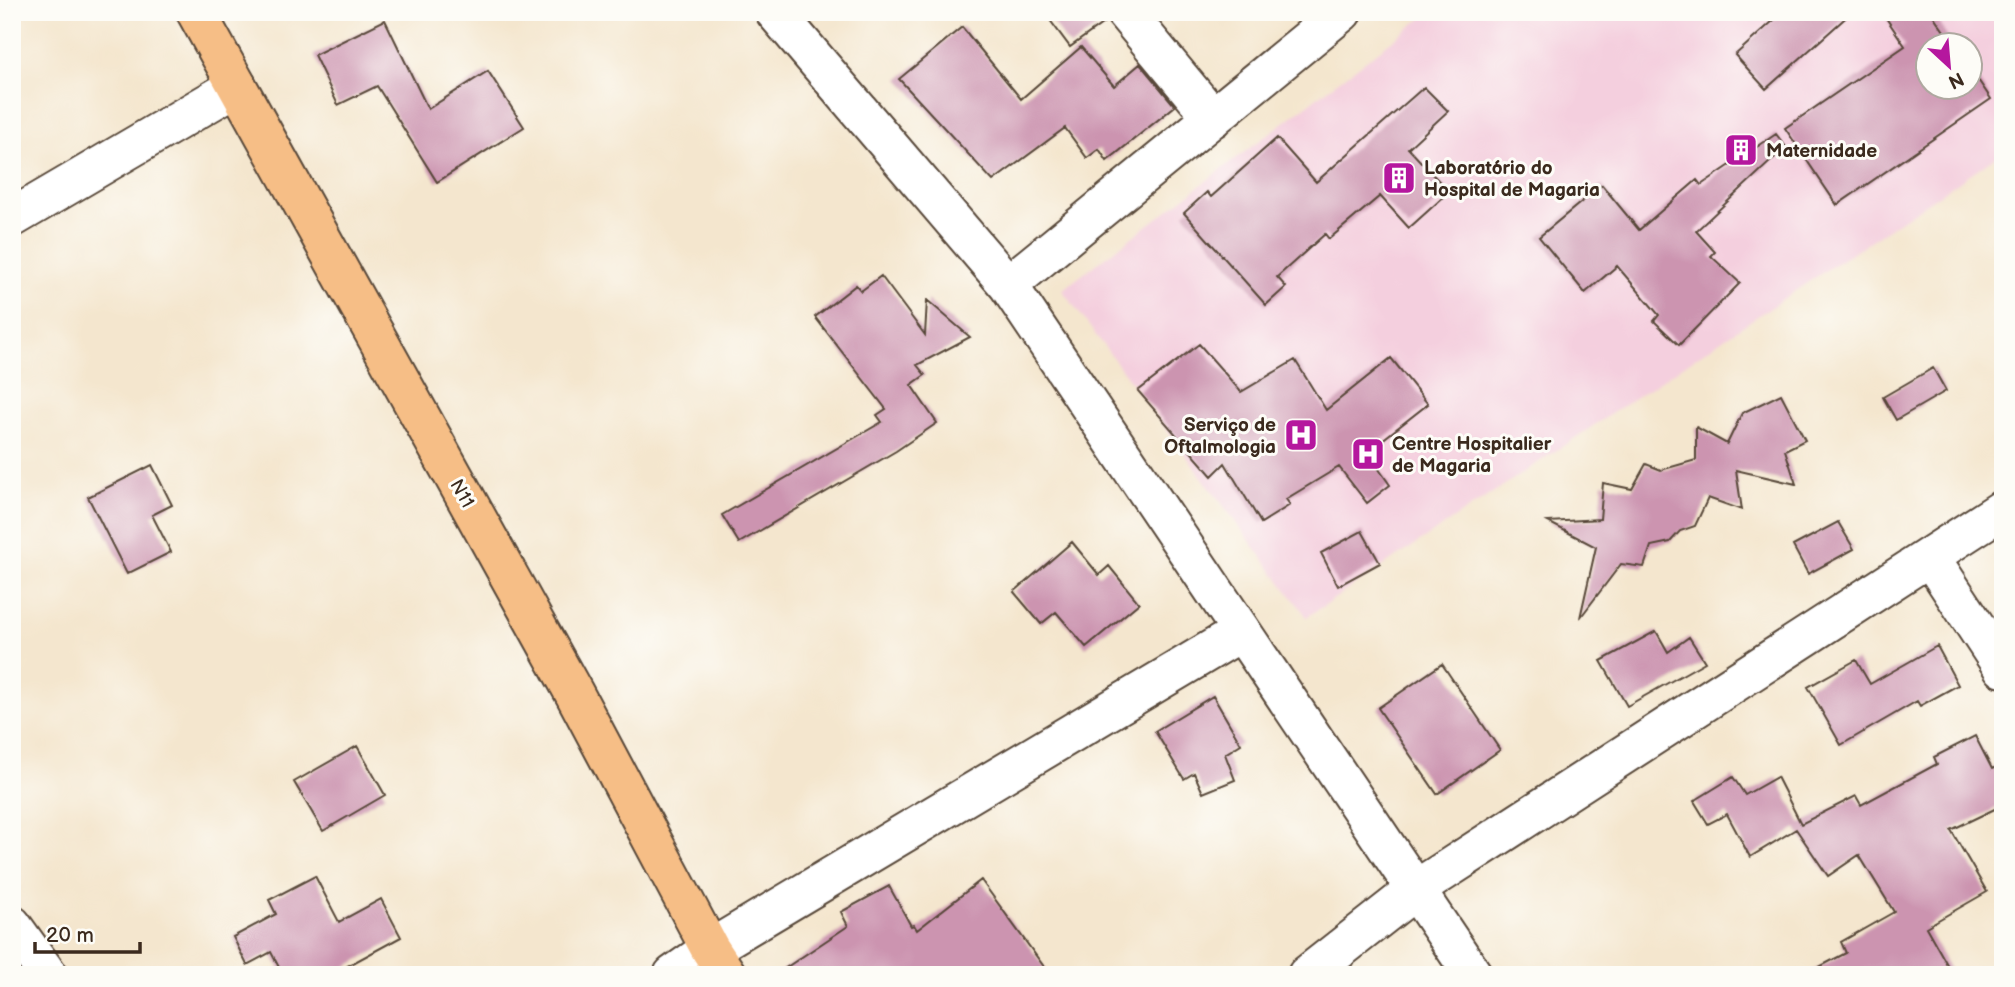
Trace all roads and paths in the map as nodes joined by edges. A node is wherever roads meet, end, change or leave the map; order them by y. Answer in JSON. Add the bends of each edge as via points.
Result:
{"nodes":[{"id":1,"x":196,"y":12,"type":"edge"},
{"id":2,"x":775,"y":12,"type":"edge"},
{"id":3,"x":1125,"y":12,"type":"edge"},
{"id":4,"x":1342,"y":12,"type":"edge"},
{"id":5,"x":237,"y":86,"type":"junction"},
{"id":6,"x":1213,"y":118,"type":"junction"},
{"id":7,"x":12,"y":218,"type":"edge"},
{"id":8,"x":1008,"y":285,"type":"junction"},
{"id":9,"x":2003,"y":509,"type":"edge"},
{"id":10,"x":1930,"y":557,"type":"junction"},
{"id":11,"x":1241,"y":632,"type":"junction"},
{"id":12,"x":2003,"y":668,"type":"edge"},
{"id":13,"x":1415,"y":890,"type":"junction"},
{"id":14,"x":12,"y":925,"type":"edge"},
{"id":15,"x":718,"y":962,"type":"edge"},
{"id":16,"x":48,"y":975,"type":"edge"},
{"id":17,"x":673,"y":975,"type":"edge"},
{"id":18,"x":1307,"y":975,"type":"edge"},
{"id":19,"x":1473,"y":975,"type":"edge"}],
"edges":[{"from":1,"to":5,"type":"main road","name":"N11"},
{"from":2,"to":8,"type":"street"},
{"from":3,"to":6,"type":"street"},
{"from":4,"to":6,"type":"street"},
{"from":5,"to":7,"type":"street"},
{"from":5,"to":15,"type":"main road","name":"N11"},
{"from":6,"to":8,"type":"street"},
{"from":8,"to":11,"type":"street"},
{"from":9,"to":10,"type":"street"},
{"from":10,"to":12,"type":"street"},
{"from":10,"to":13,"type":"street"},
{"from":11,"to":13,"type":"street"},
{"from":11,"to":15,"type":"street"},
{"from":13,"to":18,"type":"street"},
{"from":13,"to":19,"type":"street"},
{"from":14,"to":16,"type":"street"},
{"from":15,"to":17,"type":"street"}]}
